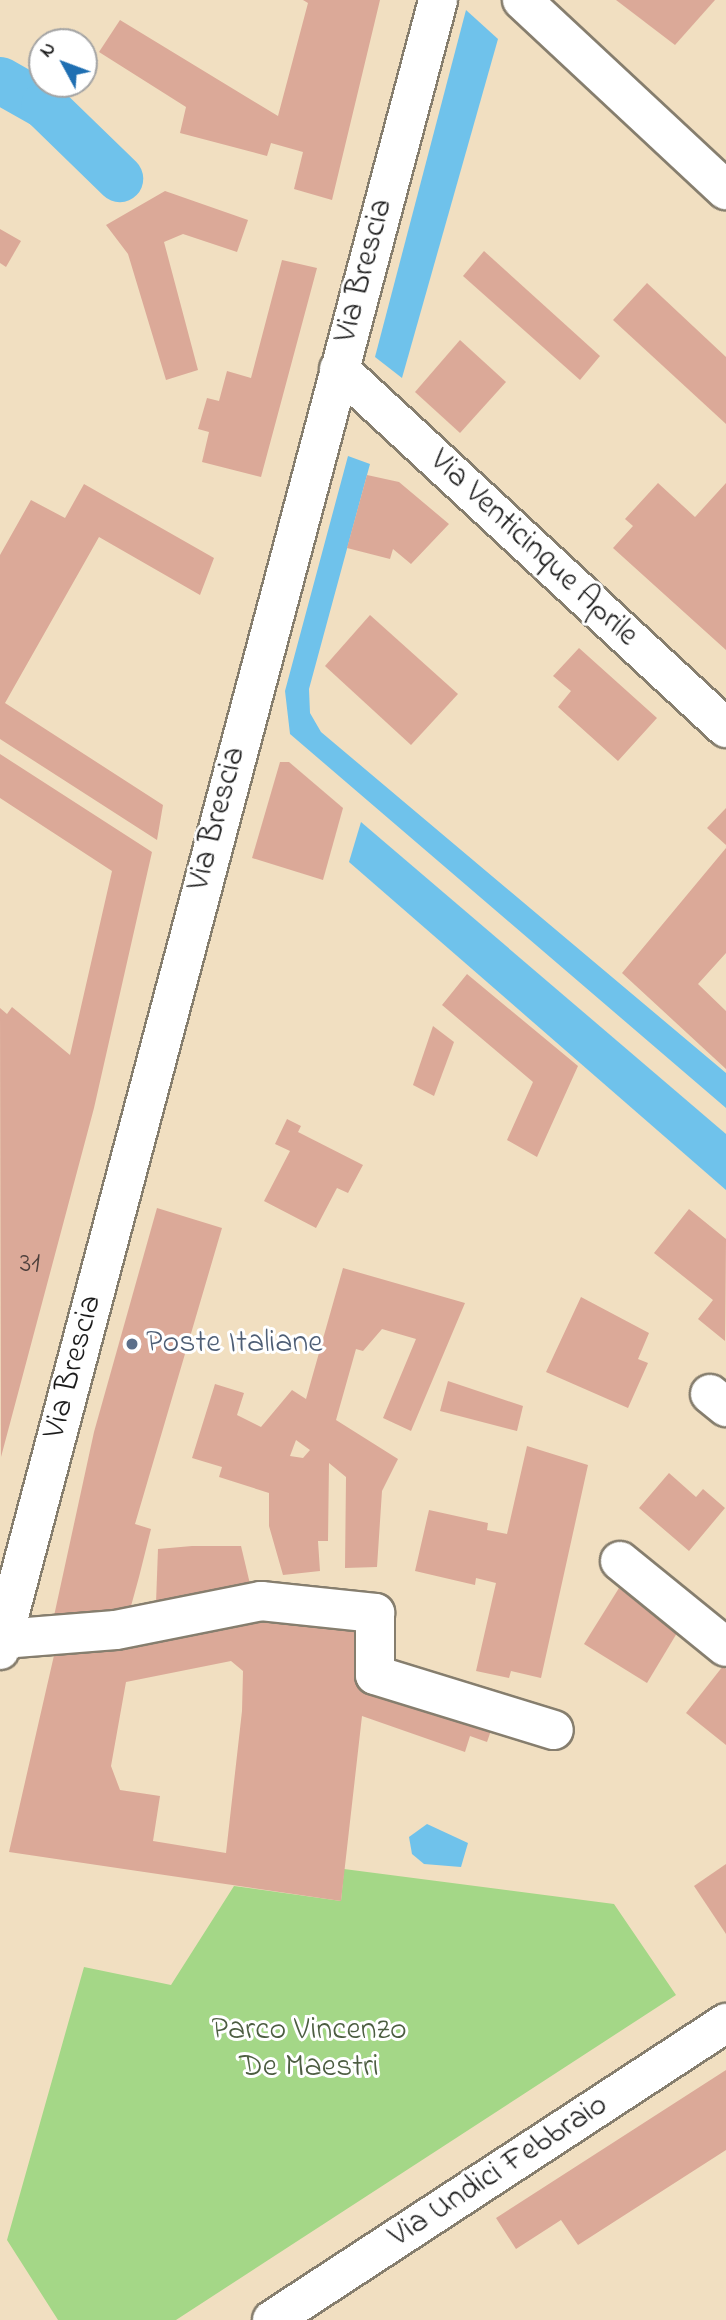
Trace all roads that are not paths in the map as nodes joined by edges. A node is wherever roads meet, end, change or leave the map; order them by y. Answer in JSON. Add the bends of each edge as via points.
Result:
{"nodes":[{"id":1,"x":438,"y":0,"type":"edge"},
{"id":2,"x":522,"y":0,"type":"edge"},
{"id":3,"x":726,"y":190,"type":"edge"},
{"id":4,"x":339,"y":369,"type":"junction"},
{"id":5,"x":726,"y":728,"type":"edge"},
{"id":6,"x":620,"y":1560,"type":"dead end"},
{"id":7,"x":1,"y":1644,"type":"edge"},
{"id":8,"x":726,"y":1647,"type":"edge"},
{"id":9,"x":554,"y":1730,"type":"dead end"},
{"id":10,"x":726,"y":2023,"type":"edge"},
{"id":11,"x":272,"y":2320,"type":"edge"}],
"edges":[{"from":1,"to":4,"type":"street","name":"Via Brescia"},
{"from":2,"to":3,"type":"street"},
{"from":4,"to":5,"type":"street","name":"Via Venticinque Aprile"},
{"from":4,"to":7,"type":"street","name":"Via Brescia"},
{"from":6,"to":8,"type":"street"},
{"from":7,"to":9,"type":"street","name":"Via Brescia","via":[[116,1630],[261,1601],[375,1613],[375,1675]]},
{"from":10,"to":11,"type":"street","name":"Via Undici Febbraio"}]}
